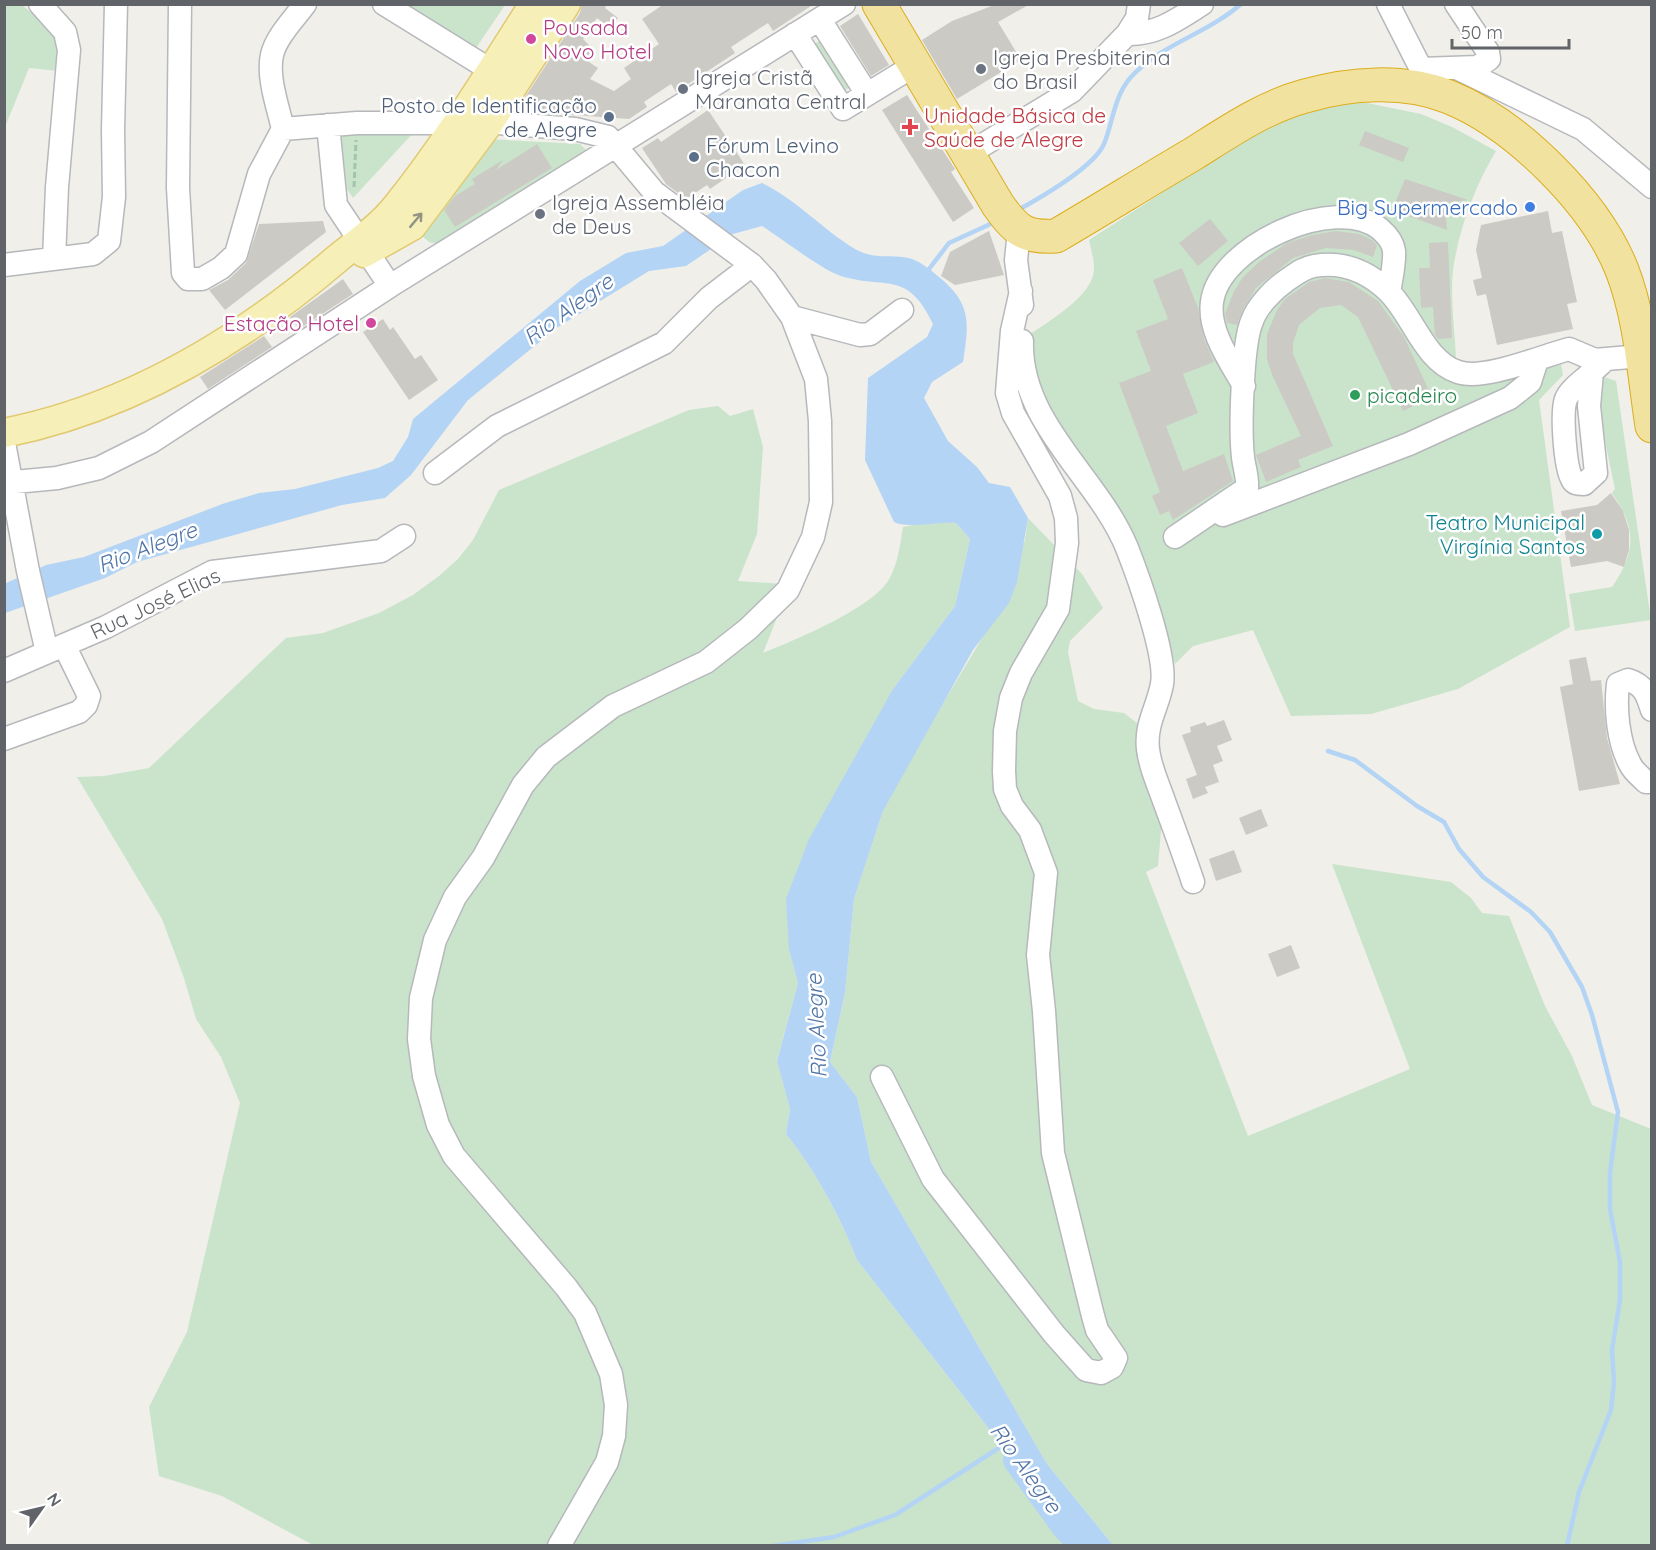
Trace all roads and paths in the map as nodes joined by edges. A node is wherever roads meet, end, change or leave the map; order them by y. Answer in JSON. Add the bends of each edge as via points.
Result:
{"nodes":[{"id":1,"x":40,"y":4,"type":"edge"},
{"id":2,"x":116,"y":4,"type":"edge"},
{"id":3,"x":180,"y":4,"type":"edge"},
{"id":4,"x":305,"y":4,"type":"edge"},
{"id":5,"x":384,"y":4,"type":"edge"},
{"id":6,"x":534,"y":4,"type":"edge"},
{"id":7,"x":566,"y":4,"type":"edge"},
{"id":8,"x":844,"y":4,"type":"edge"},
{"id":9,"x":879,"y":4,"type":"edge"},
{"id":10,"x":1128,"y":4,"type":"edge"},
{"id":11,"x":1139,"y":4,"type":"edge"},
{"id":12,"x":1202,"y":4,"type":"edge"},
{"id":13,"x":1388,"y":4,"type":"edge"},
{"id":14,"x":1456,"y":4,"type":"edge"},
{"id":15,"x":820,"y":20,"type":"junction"},
{"id":16,"x":795,"y":34,"type":"junction"},
{"id":17,"x":1127,"y":34,"type":"junction"},
{"id":18,"x":915,"y":65,"type":"junction"},
{"id":19,"x":1459,"y":69,"type":"junction"},
{"id":20,"x":491,"y":70,"type":"junction"},
{"id":21,"x":1423,"y":80,"type":"junction"},
{"id":22,"x":515,"y":85,"type":"junction"},
{"id":23,"x":867,"y":94,"type":"junction"},
{"id":24,"x":357,"y":123,"type":"junction"},
{"id":25,"x":489,"y":123,"type":"junction"},
{"id":26,"x":455,"y":124,"type":"junction"},
{"id":27,"x":328,"y":125,"type":"junction"},
{"id":28,"x":284,"y":129,"type":"junction"},
{"id":29,"x":616,"y":145,"type":"junction"},
{"id":30,"x":968,"y":154,"type":"junction"},
{"id":31,"x":1652,"y":187,"type":"edge"},
{"id":32,"x":336,"y":205,"type":"junction"},
{"id":33,"x":1009,"y":219,"type":"junction"},
{"id":34,"x":364,"y":246,"type":"junction"},
{"id":35,"x":54,"y":259,"type":"junction"},
{"id":36,"x":4,"y":265,"type":"edge"},
{"id":37,"x":752,"y":265,"type":"junction"},
{"id":38,"x":390,"y":286,"type":"junction"},
{"id":39,"x":1021,"y":291,"type":"junction"},
{"id":40,"x":1389,"y":292,"type":"junction"},
{"id":41,"x":902,"y":310,"type":"dead end"},
{"id":42,"x":792,"y":317,"type":"junction"},
{"id":43,"x":1641,"y":356,"type":"junction"},
{"id":44,"x":1537,"y":360,"type":"junction"},
{"id":45,"x":1244,"y":387,"type":"junction"},
{"id":46,"x":1652,"y":426,"type":"edge"},
{"id":47,"x":4,"y":434,"type":"edge"},
{"id":48,"x":4,"y":443,"type":"edge"},
{"id":49,"x":435,"y":473,"type":"dead end"},
{"id":50,"x":7,"y":483,"type":"edge"},
{"id":51,"x":1213,"y":512,"type":"junction"},
{"id":52,"x":404,"y":536,"type":"dead end"},
{"id":53,"x":1175,"y":537,"type":"dead end"},
{"id":54,"x":56,"y":648,"type":"junction"},
{"id":55,"x":4,"y":670,"type":"edge"},
{"id":56,"x":1652,"y":710,"type":"edge"},
{"id":57,"x":4,"y":739,"type":"edge"},
{"id":58,"x":1652,"y":782,"type":"edge"},
{"id":59,"x":1193,"y":882,"type":"dead end"},
{"id":60,"x":882,"y":1077,"type":"dead end"},
{"id":61,"x":559,"y":1545,"type":"edge"}],
"edges":[{"from":1,"to":35,"type":"street","via":[[65,32],[69,50]]},
{"from":2,"to":35,"type":"street","via":[[114,197],[109,241],[93,254]]},
{"from":3,"to":28,"type":"street","via":[[179,199],[183,273],[188,279],[201,279],[236,254],[259,174]]},
{"from":4,"to":28,"type":"street","via":[[272,56],[271,73]]},
{"from":5,"to":20,"type":"street"},
{"from":6,"to":20,"type":"main road"},
{"from":7,"to":22,"type":"main road"},
{"from":8,"to":15,"type":"street"},
{"from":9,"to":18,"type":"highway"},
{"from":10,"to":17,"type":"street"},
{"from":11,"to":17,"type":"street","via":[[1137,18]]},
{"from":12,"to":17,"type":"street","via":[[1159,30]]},
{"from":13,"to":21,"type":"street"},
{"from":14,"to":19,"type":"street","via":[[1489,59],[1478,67]]},
{"from":15,"to":16,"type":"street"},
{"from":15,"to":23,"type":"street"},
{"from":16,"to":23,"type":"street","via":[[843,109]]},
{"from":16,"to":29,"type":"street"},
{"from":17,"to":30,"type":"street","via":[[1072,91]]},
{"from":18,"to":23,"type":"street"},
{"from":18,"to":30,"type":"highway"},
{"from":19,"to":21,"type":"street"},
{"from":19,"to":31,"type":"street","via":[[1583,129]]},
{"from":20,"to":22,"type":"street"},
{"from":20,"to":26,"type":"main road"},
{"from":21,"to":33,"type":"highway","via":[[1344,87],[1304,96],[1254,116],[1056,236],[1038,237]]},
{"from":21,"to":43,"type":"highway","via":[[1487,117],[1545,162],[1576,196],[1604,233],[1622,270]]},
{"from":22,"to":25,"type":"main road"},
{"from":24,"to":26,"type":"street"},
{"from":24,"to":27,"type":"street"},
{"from":24,"to":32,"type":"path","via":[[356,183]]},
{"from":25,"to":26,"type":"street"},
{"from":25,"to":29,"type":"street","via":[[575,129],[598,134]]},
{"from":34,"to":25,"type":"main road","one_way":true,"via":[[412,226]]},
{"from":26,"to":34,"type":"main road"},
{"from":27,"to":28,"type":"street"},
{"from":27,"to":32,"type":"street"},
{"from":29,"to":37,"type":"street","via":[[641,180]]},
{"from":29,"to":38,"type":"street"},
{"from":30,"to":33,"type":"highway"},
{"from":32,"to":34,"type":"street"},
{"from":33,"to":39,"type":"street"},
{"from":34,"to":38,"type":"street"},
{"from":34,"to":47,"type":"main road","via":[[332,263],[279,308],[220,348],[160,381],[47,423]]},
{"from":35,"to":36,"type":"street"},
{"from":37,"to":42,"type":"street"},
{"from":37,"to":49,"type":"street","via":[[709,298],[664,343],[497,426]]},
{"from":38,"to":50,"type":"street","via":[[151,442],[99,468],[57,478]]},
{"from":39,"to":59,"type":"street","via":[[1022,367],[1026,381],[1066,455],[1118,528],[1156,638],[1163,682],[1147,731],[1148,749],[1152,775]]},
{"from":39,"to":60,"type":"street","via":[[1012,331],[1007,393],[1013,413],[1060,496],[1067,543],[1058,609],[1011,698],[1005,731],[1004,780],[1012,806],[1030,830],[1046,873],[1038,955],[1053,1153],[1097,1330],[1116,1358],[1112,1367],[1101,1373],[1086,1370],[1048,1326],[933,1179]]},
{"from":40,"to":44,"type":"street","via":[[1431,351],[1459,373],[1474,374]]},
{"from":40,"to":45,"type":"street","via":[[1363,271],[1331,263],[1305,267],[1276,287],[1252,320],[1245,349]]},
{"from":40,"to":45,"type":"street","via":[[1394,250],[1389,236],[1372,223],[1330,217],[1311,220],[1266,238],[1222,277],[1212,300],[1211,321]]},
{"from":41,"to":42,"type":"street","via":[[870,334],[860,335]]},
{"from":42,"to":61,"type":"street","via":[[816,379],[821,502],[813,537],[788,590],[706,662],[614,706],[546,757],[523,785],[483,858],[455,897],[435,940],[421,998],[419,1039],[424,1076],[438,1125],[454,1156],[585,1313],[611,1374],[614,1436],[607,1462]]},
{"from":43,"to":44,"type":"street","via":[[1598,366],[1595,360],[1569,349]]},
{"from":43,"to":46,"type":"highway"},
{"from":44,"to":51,"type":"street","via":[[1530,382],[1511,404],[1409,444],[1336,479],[1223,515]]},
{"from":45,"to":51,"type":"street","via":[[1243,455],[1248,488]]},
{"from":48,"to":50,"type":"street"},
{"from":50,"to":54,"type":"street","via":[[35,605]]},
{"from":51,"to":53,"type":"street"},
{"from":52,"to":54,"type":"street","name":"Rua José Elias","via":[[381,551],[212,572],[106,627]]},
{"from":54,"to":55,"type":"street","name":"Rua José Elias"},
{"from":54,"to":57,"type":"street","via":[[89,696],[86,705],[78,712]]},
{"from":56,"to":58,"type":"street","via":[[1639,683],[1628,680],[1618,684],[1620,731],[1630,765],[1646,782]]}]}
